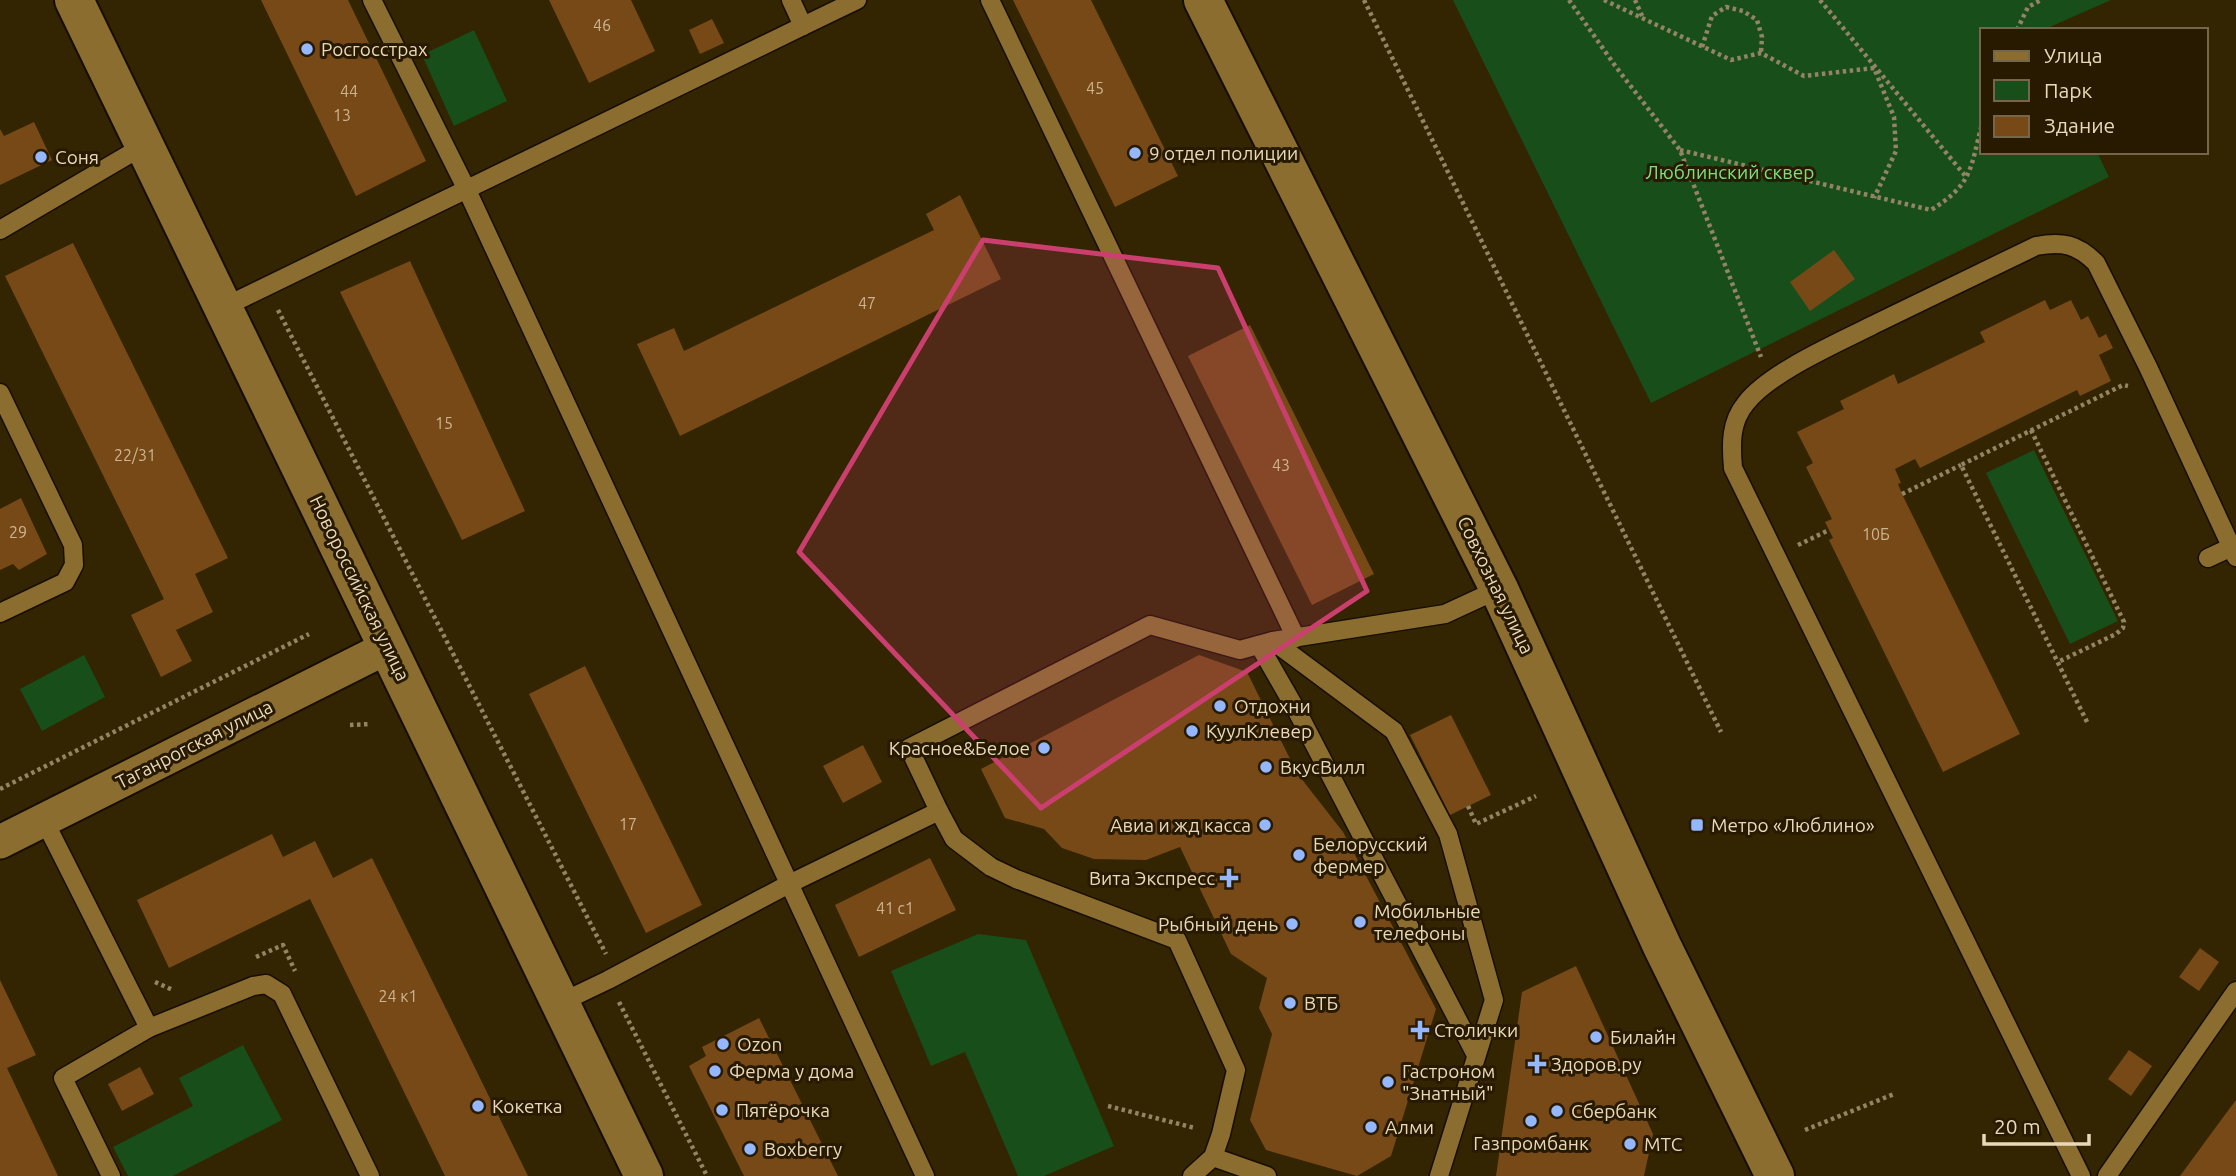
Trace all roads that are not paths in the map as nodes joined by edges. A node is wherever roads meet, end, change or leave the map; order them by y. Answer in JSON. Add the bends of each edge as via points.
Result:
{"nodes":[{"id":1,"x":74,"y":0,"type":"edge"},
{"id":2,"x":372,"y":0,"type":"edge"},
{"id":3,"x":791,"y":0,"type":"edge"},
{"id":4,"x":857,"y":0,"type":"edge"},
{"id":5,"x":990,"y":0,"type":"edge"},
{"id":6,"x":1203,"y":0,"type":"edge"},
{"id":7,"x":803,"y":26,"type":"junction"},
{"id":8,"x":145,"y":145,"type":"junction"},
{"id":9,"x":466,"y":188,"type":"junction"},
{"id":10,"x":0,"y":229,"type":"edge"},
{"id":11,"x":224,"y":307,"type":"junction"},
{"id":12,"x":0,"y":393,"type":"edge"},
{"id":13,"x":2235,"y":550,"type":"edge"},
{"id":14,"x":2208,"y":558,"type":"dead end"},
{"id":15,"x":1499,"y":589,"type":"junction"},
{"id":16,"x":0,"y":612,"type":"edge"},
{"id":17,"x":1296,"y":638,"type":"junction"},
{"id":18,"x":1266,"y":643,"type":"junction"},
{"id":19,"x":388,"y":647,"type":"junction"},
{"id":20,"x":939,"y":811,"type":"junction"},
{"id":21,"x":44,"y":820,"type":"junction"},
{"id":22,"x":0,"y":842,"type":"edge"},
{"id":23,"x":789,"y":884,"type":"junction"},
{"id":24,"x":2236,"y":991,"type":"edge"},
{"id":25,"x":560,"y":1003,"type":"junction"},
{"id":26,"x":149,"y":1028,"type":"junction"},
{"id":27,"x":1476,"y":1055,"type":"junction"},
{"id":28,"x":1213,"y":1157,"type":"junction"},
{"id":29,"x":111,"y":1176,"type":"edge"},
{"id":30,"x":370,"y":1176,"type":"edge"},
{"id":31,"x":644,"y":1176,"type":"edge"},
{"id":32,"x":925,"y":1176,"type":"edge"},
{"id":33,"x":1192,"y":1176,"type":"edge"},
{"id":34,"x":1267,"y":1176,"type":"edge"},
{"id":35,"x":1439,"y":1176,"type":"edge"},
{"id":36,"x":1775,"y":1176,"type":"edge"},
{"id":37,"x":2081,"y":1176,"type":"edge"},
{"id":38,"x":2107,"y":1176,"type":"edge"}],
"edges":[{"from":1,"to":8,"type":"street","name":"Новороссийская улица"},
{"from":2,"to":9,"type":"lane"},
{"from":3,"to":7,"type":"lane"},
{"from":4,"to":7,"type":"lane"},
{"from":5,"to":17,"type":"lane"},
{"from":6,"to":15,"type":"street","name":"Совхозная улица"},
{"from":7,"to":9,"type":"lane"},
{"from":8,"to":10,"type":"lane"},
{"from":8,"to":11,"type":"street","name":"Новороссийская улица"},
{"from":9,"to":11,"type":"lane"},
{"from":9,"to":23,"type":"lane"},
{"from":11,"to":19,"type":"street","name":"Новороссийская улица"},
{"from":12,"to":16,"type":"lane","via":[[73,545],[74,565],[65,582]]},
{"from":13,"to":14,"type":"lane"},
{"from":13,"to":37,"type":"lane","via":[[2096,263],[2069,244],[2036,246],[1812,355],[1746,402],[1735,421],[1733,468]]},
{"from":15,"to":17,"type":"lane","via":[[1445,614]]},
{"from":15,"to":36,"type":"street","name":"Совхозная улица","via":[[1662,946]]},
{"from":17,"to":18,"type":"lane"},
{"from":18,"to":20,"type":"lane","via":[[1240,650],[1150,625],[909,748]]},
{"from":18,"to":27,"type":"lane"},
{"from":18,"to":27,"type":"lane","via":[[1394,731],[1448,834],[1494,1000]]},
{"from":19,"to":21,"type":"street","name":"Таганрогская улица"},
{"from":19,"to":25,"type":"street","name":"Новороссийская улица"},
{"from":20,"to":23,"type":"lane"},
{"from":20,"to":28,"type":"lane","via":[[954,839],[991,867],[1177,940],[1236,1070]]},
{"from":21,"to":22,"type":"street","name":"Таганрогская улица"},
{"from":21,"to":26,"type":"lane"},
{"from":23,"to":25,"type":"lane"},
{"from":23,"to":32,"type":"lane"},
{"from":24,"to":38,"type":"lane"},
{"from":25,"to":31,"type":"street","name":"Новороссийская улица"},
{"from":26,"to":29,"type":"lane","via":[[62,1077]]},
{"from":26,"to":30,"type":"lane","via":[[253,986],[266,984],[282,994]]},
{"from":27,"to":35,"type":"lane"},
{"from":28,"to":33,"type":"lane"},
{"from":28,"to":34,"type":"lane"}]}
